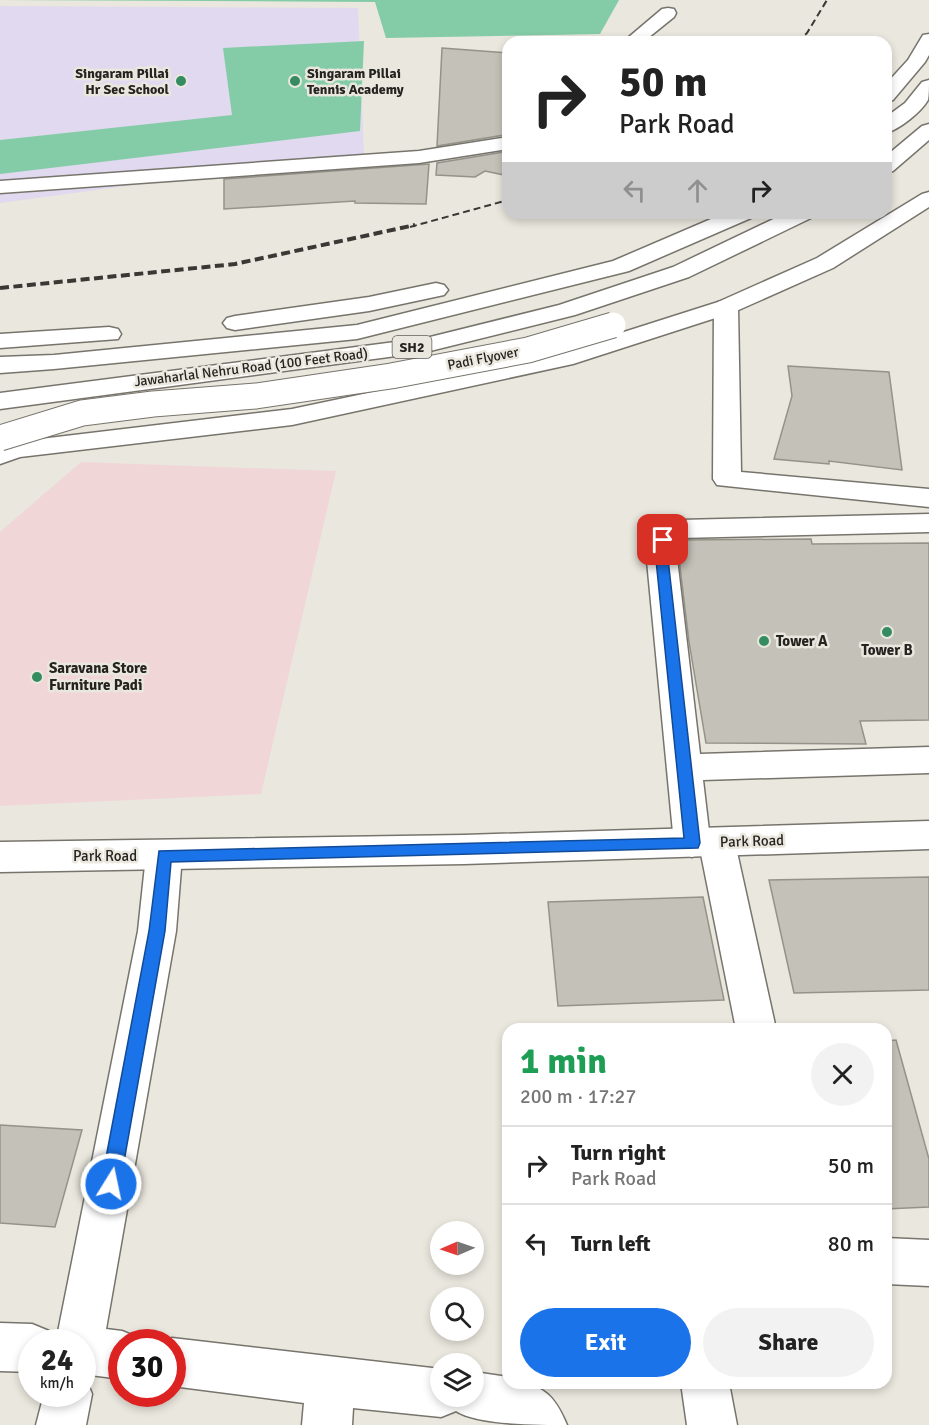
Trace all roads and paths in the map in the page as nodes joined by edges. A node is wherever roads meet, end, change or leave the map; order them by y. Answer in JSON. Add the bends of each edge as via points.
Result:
{"nodes":[{"id":1,"x":668,"y":13,"type":"dead end"},
{"id":2,"x":639,"y":36,"type":"edge"},
{"id":3,"x":929,"y":39,"type":"edge"},
{"id":4,"x":929,"y":86,"type":"edge"},
{"id":5,"x":892,"y":89,"type":"edge"},
{"id":6,"x":892,"y":122,"type":"edge"},
{"id":7,"x":929,"y":130,"type":"edge"},
{"id":8,"x":502,"y":144,"type":"edge"},
{"id":9,"x":892,"y":162,"type":"edge"},
{"id":10,"x":0,"y":187,"type":"edge"},
{"id":11,"x":925,"y":199,"type":"edge"},
{"id":12,"x":892,"y":203,"type":"edge"},
{"id":13,"x":689,"y":219,"type":"edge"},
{"id":14,"x":729,"y":219,"type":"edge"},
{"id":15,"x":791,"y":219,"type":"edge"},
{"id":16,"x":864,"y":219,"type":"edge"},
{"id":17,"x":641,"y":235,"type":"dead end"},
{"id":18,"x":586,"y":254,"type":"dead end"},
{"id":19,"x":726,"y":307,"type":"junction"},
{"id":20,"x":0,"y":341,"type":"edge"},
{"id":21,"x":0,"y":365,"type":"edge"},
{"id":22,"x":159,"y":379,"type":"junction"},
{"id":23,"x":0,"y":401,"type":"edge"},
{"id":24,"x":158,"y":434,"type":"junction"},
{"id":25,"x":0,"y":438,"type":"edge"},
{"id":26,"x":0,"y":456,"type":"edge"},
{"id":27,"x":929,"y":498,"type":"edge"},
{"id":28,"x":929,"y":523,"type":"edge"},
{"id":29,"x":929,"y":760,"type":"edge"},
{"id":30,"x":684,"y":768,"type":"junction"},
{"id":31,"x":929,"y":835,"type":"edge"},
{"id":32,"x":705,"y":843,"type":"junction"},
{"id":33,"x":164,"y":856,"type":"junction"},
{"id":34,"x":0,"y":857,"type":"edge"},
{"id":35,"x":754,"y":1023,"type":"edge"},
{"id":36,"x":892,"y":1261,"type":"edge"},
{"id":37,"x":929,"y":1263,"type":"edge"},
{"id":38,"x":82,"y":1329,"type":"edge"},
{"id":39,"x":0,"y":1347,"type":"edge"},
{"id":40,"x":18,"y":1348,"type":"edge"},
{"id":41,"x":186,"y":1366,"type":"edge"},
{"id":42,"x":706,"y":1389,"type":"edge"},
{"id":43,"x":430,"y":1393,"type":"edge"},
{"id":44,"x":484,"y":1398,"type":"edge"},
{"id":45,"x":329,"y":1404,"type":"edge"},
{"id":46,"x":65,"y":1407,"type":"edge"},
{"id":47,"x":61,"y":1425,"type":"edge"},
{"id":48,"x":542,"y":1425,"type":"edge"},
{"id":49,"x":712,"y":1425,"type":"edge"}],
"edges":[{"from":1,"to":2,"type":"main road"},
{"from":3,"to":5,"type":"main road","via":[[916,62]]},
{"from":4,"to":6,"type":"main road","via":[[912,107]]},
{"from":7,"to":9,"type":"main road"},
{"from":8,"to":10,"type":"main road","via":[[419,157]]},
{"from":11,"to":12,"type":"main road"},
{"from":11,"to":19,"type":"main road","via":[[825,263]]},
{"from":13,"to":17,"type":"main road"},
{"from":14,"to":21,"type":"main road","name":"Jawaharlal Nehru Road (100 Feet Road)","number":"SH2","via":[[621,266],[357,332]]},
{"from":15,"to":22,"type":"main road","name":"Jawaharlal Nehru Road (100 Feet Road)","number":"SH2","via":[[681,272],[567,310],[426,345]]},
{"from":16,"to":25,"type":"main road","name":"Padi Flyover","bridge":true,"via":[[774,268],[613,325],[528,350],[256,396],[81,414]]},
{"from":18,"to":20,"type":"main road","via":[[504,276],[369,304],[216,325]]},
{"from":19,"to":24,"type":"main road","via":[[564,359],[292,417]]},
{"from":19,"to":27,"type":"main road","via":[[727,479]]},
{"from":22,"to":23,"type":"main road","name":"Jawaharlal Nehru Road (100 Feet Road)","number":"SH2"},
{"from":22,"to":24,"type":"main road"},
{"from":24,"to":26,"type":"main road","via":[[15,450]]},
{"from":28,"to":30,"type":"main road","via":[[666,532],[661,550]]},
{"from":29,"to":30,"type":"main road"},
{"from":30,"to":32,"type":"main road"},
{"from":31,"to":32,"type":"main road","name":"Park Road"},
{"from":32,"to":33,"type":"main road","name":"Park Road"},
{"from":32,"to":35,"type":"main road"},
{"from":33,"to":34,"type":"main road","name":"Park Road"},
{"from":33,"to":38,"type":"main road","via":[[157,931]]},
{"from":36,"to":37,"type":"main road"},
{"from":39,"to":40,"type":"main road"},
{"from":41,"to":45,"type":"main road"},
{"from":42,"to":49,"type":"main road"},
{"from":43,"to":45,"type":"main road"},
{"from":44,"to":48,"type":"main road","via":[[521,1404]]},
{"from":46,"to":47,"type":"main road"}]}
